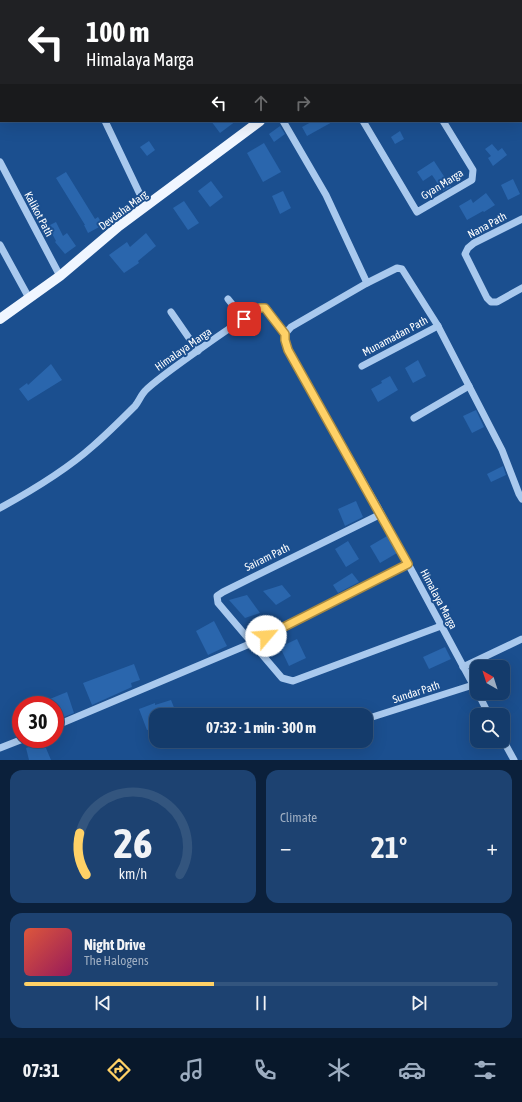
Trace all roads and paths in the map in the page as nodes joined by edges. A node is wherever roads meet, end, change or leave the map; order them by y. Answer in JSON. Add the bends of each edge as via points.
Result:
{"nodes":[{"id":1,"x":105,"y":122,"type":"edge"},
{"id":2,"x":259,"y":122,"type":"edge"},
{"id":3,"x":285,"y":122,"type":"edge"},
{"id":4,"x":364,"y":122,"type":"edge"},
{"id":5,"x":445,"y":122,"type":"edge"},
{"id":6,"x":0,"y":162,"type":"edge"},
{"id":7,"x":146,"y":208,"type":"junction"},
{"id":8,"x":522,"y":219,"type":"edge"},
{"id":9,"x":0,"y":245,"type":"edge"},
{"id":10,"x":60,"y":276,"type":"junction"},
{"id":11,"x":367,"y":283,"type":"junction"},
{"id":12,"x":522,"y":288,"type":"edge"},
{"id":13,"x":29,"y":298,"type":"junction"},
{"id":14,"x":228,"y":299,"type":"dead end"},
{"id":15,"x":171,"y":312,"type":"dead end"},
{"id":16,"x":0,"y":319,"type":"edge"},
{"id":17,"x":244,"y":319,"type":"junction"},
{"id":18,"x":438,"y":326,"type":"junction"},
{"id":19,"x":285,"y":334,"type":"junction"},
{"id":20,"x":198,"y":351,"type":"junction"},
{"id":21,"x":362,"y":366,"type":"dead end"},
{"id":22,"x":469,"y":386,"type":"junction"},
{"id":23,"x":414,"y":418,"type":"dead end"},
{"id":24,"x":522,"y":499,"type":"edge"},
{"id":25,"x":0,"y":508,"type":"edge"},
{"id":26,"x":381,"y":514,"type":"junction"},
{"id":27,"x":408,"y":564,"type":"junction"},
{"id":28,"x":442,"y":626,"type":"junction"},
{"id":29,"x":522,"y":639,"type":"edge"},
{"id":30,"x":252,"y":643,"type":"junction"},
{"id":31,"x":464,"y":667,"type":"junction"},
{"id":32,"x":470,"y":679,"type":"edge"},
{"id":33,"x":470,"y":686,"type":"edge"},
{"id":34,"x":373,"y":717,"type":"edge"},
{"id":35,"x":64,"y":722,"type":"edge"},
{"id":36,"x":12,"y":743,"type":"edge"},
{"id":37,"x":0,"y":748,"type":"edge"},
{"id":38,"x":507,"y":748,"type":"edge"},
{"id":39,"x":514,"y":760,"type":"edge"}],
"edges":[{"from":1,"to":7,"type":"street"},
{"from":2,"to":7,"type":"main road","name":"Devdaha Marg"},
{"from":3,"to":11,"type":"street","via":[[326,196]]},
{"from":4,"to":5,"type":"street","name":"Gyan Marga","via":[[417,212],[472,180],[473,170]]},
{"from":6,"to":10,"type":"street","name":"Kalikot Path"},
{"from":7,"to":10,"type":"main road","name":"Devdaha Marg","via":[[119,226]]},
{"from":8,"to":12,"type":"street","name":"Nana Path","via":[[474,243],[465,254],[491,302],[497,302]]},
{"from":9,"to":13,"type":"street"},
{"from":10,"to":13,"type":"main road","name":"Devdaha Marg"},
{"from":11,"to":18,"type":"street","via":[[397,268],[402,269]]},
{"from":11,"to":19,"type":"street","via":[[291,327]]},
{"from":13,"to":16,"type":"main road","name":"Devdaha Marg"},
{"from":14,"to":17,"type":"street"},
{"from":15,"to":20,"type":"street"},
{"from":17,"to":19,"type":"street","name":"Himalaya Marga","via":[[260,308],[265,308]]},
{"from":17,"to":20,"type":"street","name":"Himalaya Marga"},
{"from":18,"to":21,"type":"street","name":"Munamadan Path"},
{"from":18,"to":22,"type":"street"},
{"from":19,"to":26,"type":"street","name":"Himalaya Marga","via":[[288,350]]},
{"from":20,"to":25,"type":"street","name":"Himalaya Marga","via":[[145,391],[136,405],[93,446],[43,484]]},
{"from":22,"to":23,"type":"street"},
{"from":22,"to":24,"type":"street","via":[[502,450]]},
{"from":26,"to":27,"type":"street","name":"Himalaya Marga"},
{"from":26,"to":30,"type":"street","name":"Sairam Path","via":[[217,596],[218,602]]},
{"from":27,"to":28,"type":"street","name":"Himalaya Marga"},
{"from":27,"to":30,"type":"street"},
{"from":28,"to":30,"type":"street","name":"Sairam Path","via":[[293,681],[282,678]]},
{"from":28,"to":31,"type":"street","name":"Himalaya Marga"},
{"from":29,"to":31,"type":"street"},
{"from":30,"to":35,"type":"street"},
{"from":31,"to":32,"type":"street","name":"Himalaya Marga"},
{"from":33,"to":34,"type":"street","name":"Sundar Path"},
{"from":36,"to":37,"type":"street"},
{"from":38,"to":39,"type":"street"}]}
